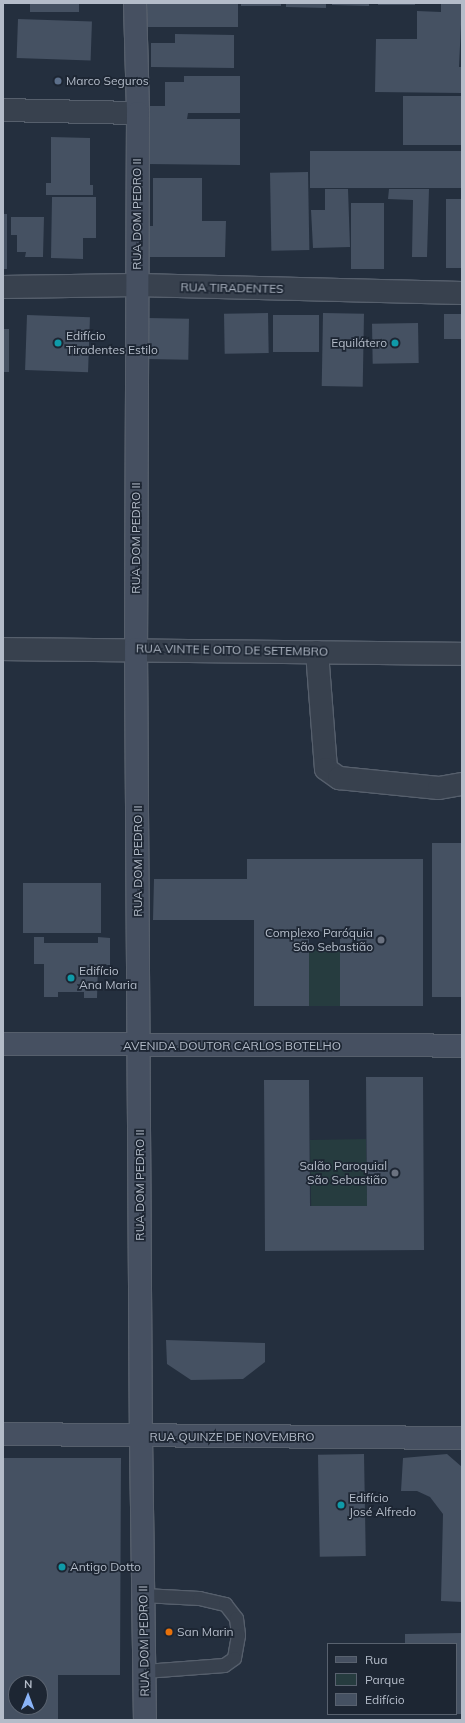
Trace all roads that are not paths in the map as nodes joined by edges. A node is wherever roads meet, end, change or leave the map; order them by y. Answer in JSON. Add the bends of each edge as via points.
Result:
{"nodes":[{"id":1,"x":135,"y":3,"type":"edge"},
{"id":2,"x":3,"y":110,"type":"edge"},
{"id":3,"x":138,"y":113,"type":"junction"},
{"id":4,"x":137,"y":285,"type":"junction"},
{"id":5,"x":3,"y":287,"type":"edge"},
{"id":6,"x":462,"y":293,"type":"edge"},
{"id":7,"x":3,"y":649,"type":"edge"},
{"id":8,"x":136,"y":649,"type":"junction"},
{"id":9,"x":317,"y":652,"type":"junction"},
{"id":10,"x":462,"y":654,"type":"edge"},
{"id":11,"x":462,"y":784,"type":"edge"},
{"id":12,"x":3,"y":1044,"type":"edge"},
{"id":13,"x":462,"y":1046,"type":"edge"},
{"id":14,"x":139,"y":1047,"type":"junction"},
{"id":15,"x":3,"y":1434,"type":"edge"},
{"id":16,"x":141,"y":1436,"type":"junction"},
{"id":17,"x":462,"y":1438,"type":"edge"},
{"id":18,"x":143,"y":1595,"type":"junction"},
{"id":19,"x":144,"y":1671,"type":"junction"},
{"id":20,"x":145,"y":1720,"type":"edge"}],
"edges":[{"from":1,"to":3,"type":"main road","name":"RUA DOM PEDRO II"},
{"from":2,"to":3,"type":"street"},
{"from":3,"to":4,"type":"main road","name":"RUA DOM PEDRO II"},
{"from":4,"to":5,"type":"street","name":"RUA TIRADENTES"},
{"from":4,"to":6,"type":"street","name":"RUA TIRADENTES"},
{"from":4,"to":8,"type":"main road","name":"RUA DOM PEDRO II"},
{"from":7,"to":8,"type":"street","name":"RUA VINTE E OITO DE SETEMBRO"},
{"from":8,"to":9,"type":"street","name":"RUA VINTE E OITO DE SETEMBRO"},
{"from":8,"to":14,"type":"main road","name":"RUA DOM PEDRO II"},
{"from":9,"to":10,"type":"street","name":"RUA VINTE E OITO DE SETEMBRO"},
{"from":9,"to":11,"type":"street","via":[[326,769],[340,778],[439,788]]},
{"from":12,"to":14,"type":"main road","name":"AVENIDA DOUTOR CARLOS BOTELHO"},
{"from":13,"to":14,"type":"main road","name":"AVENIDA DOUTOR CARLOS BOTELHO"},
{"from":14,"to":16,"type":"main road","name":"RUA DOM PEDRO II"},
{"from":15,"to":16,"type":"main road","name":"RUA QUINZE DE NOVEMBRO"},
{"from":16,"to":17,"type":"main road","name":"RUA QUINZE DE NOVEMBRO"},
{"from":16,"to":18,"type":"main road","name":"RUA DOM PEDRO II"},
{"from":18,"to":19,"type":"main road","name":"RUA DOM PEDRO II"},
{"from":18,"to":19,"type":"lane","via":[[199,1598],[225,1604],[236,1618],[238,1635],[234,1658],[224,1665]]},
{"from":19,"to":20,"type":"main road","name":"RUA DOM PEDRO II"}]}
